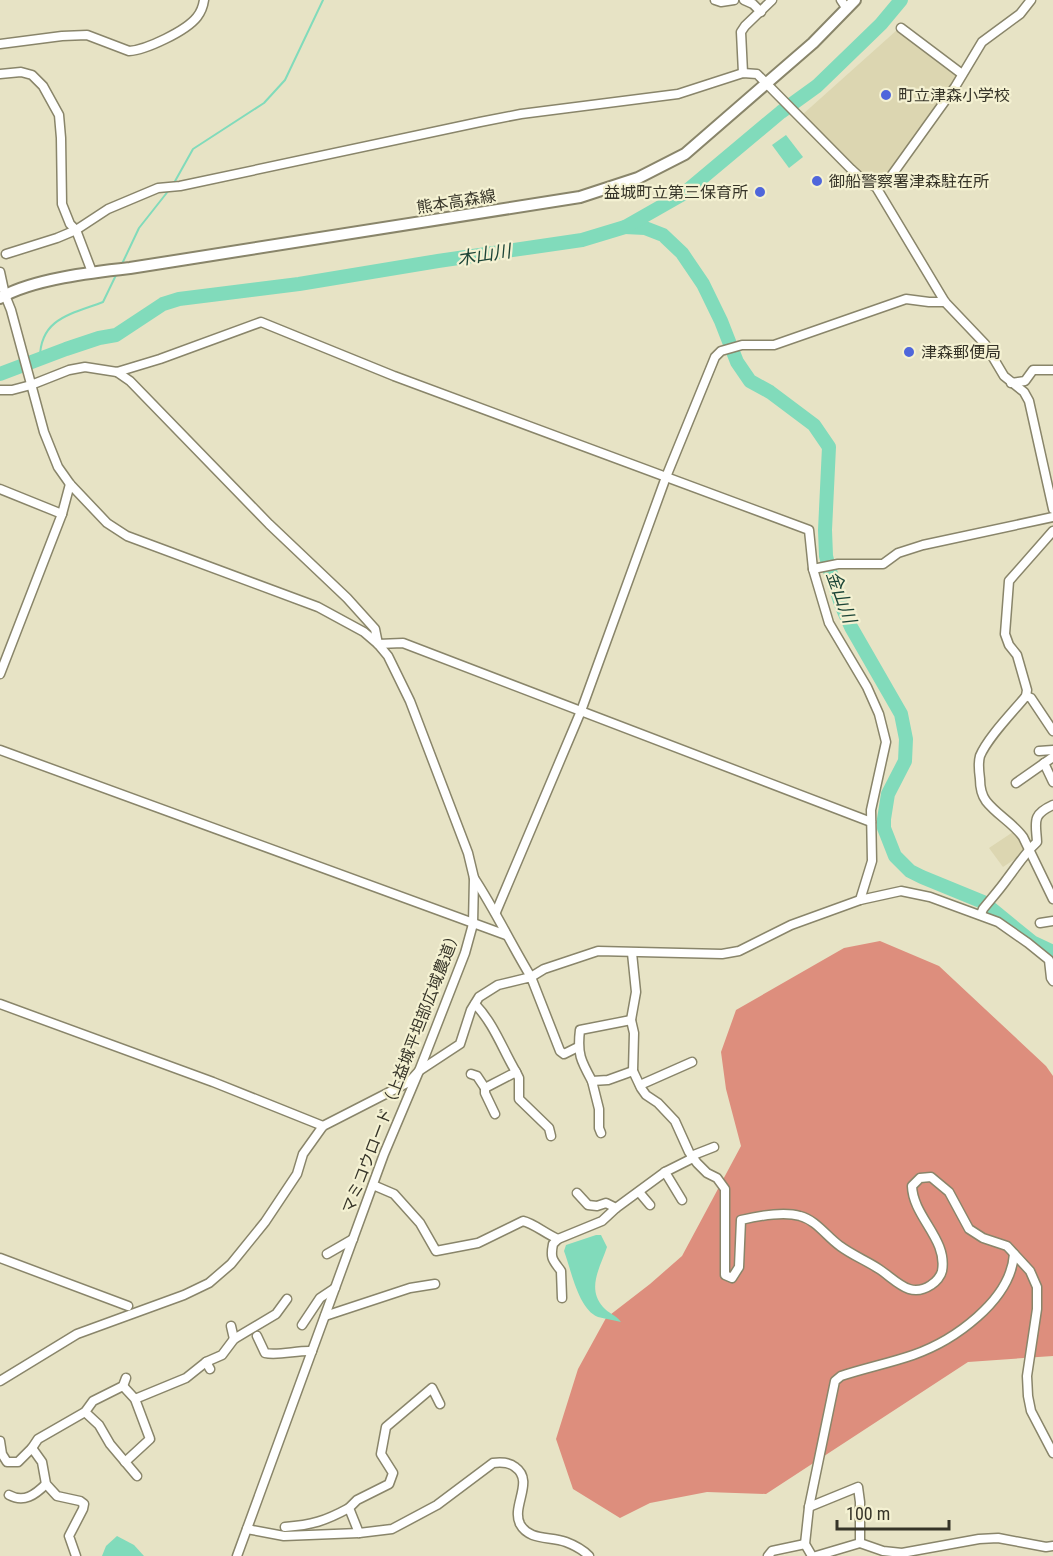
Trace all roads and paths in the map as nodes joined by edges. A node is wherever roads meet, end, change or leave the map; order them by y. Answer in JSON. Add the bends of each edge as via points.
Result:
{"nodes":[{"id":1,"x":204,"y":0,"type":"edge"},
{"id":2,"x":716,"y":0,"type":"edge"},
{"id":3,"x":734,"y":0,"type":"edge"},
{"id":4,"x":744,"y":0,"type":"edge"},
{"id":5,"x":772,"y":0,"type":"edge"},
{"id":6,"x":1031,"y":0,"type":"edge"},
{"id":7,"x":848,"y":3,"type":"edge"},
{"id":8,"x":761,"y":12,"type":"junction"},
{"id":9,"x":901,"y":28,"type":"dead end"},
{"id":10,"x":0,"y":44,"type":"edge"},
{"id":11,"x":743,"y":73,"type":"junction"},
{"id":12,"x":0,"y":74,"type":"edge"},
{"id":13,"x":962,"y":74,"type":"junction"},
{"id":14,"x":768,"y":87,"type":"junction"},
{"id":15,"x":876,"y":187,"type":"junction"},
{"id":16,"x":76,"y":230,"type":"junction"},
{"id":17,"x":6,"y":254,"type":"dead end"},
{"id":18,"x":0,"y":272,"type":"edge"},
{"id":19,"x":92,"y":272,"type":"junction"},
{"id":20,"x":2,"y":296,"type":"edge"},
{"id":21,"x":945,"y":302,"type":"junction"},
{"id":22,"x":1053,"y":370,"type":"edge"},
{"id":23,"x":117,"y":372,"type":"junction"},
{"id":24,"x":30,"y":381,"type":"junction"},
{"id":25,"x":1011,"y":383,"type":"junction"},
{"id":26,"x":0,"y":390,"type":"edge"},
{"id":27,"x":666,"y":477,"type":"junction"},
{"id":28,"x":70,"y":484,"type":"junction"},
{"id":29,"x":0,"y":489,"type":"edge"},
{"id":30,"x":1053,"y":509,"type":"edge"},
{"id":31,"x":62,"y":514,"type":"junction"},
{"id":32,"x":1053,"y":517,"type":"edge"},
{"id":33,"x":1053,"y":531,"type":"edge"},
{"id":34,"x":816,"y":568,"type":"junction"},
{"id":35,"x":378,"y":644,"type":"junction"},
{"id":36,"x":0,"y":674,"type":"edge"},
{"id":37,"x":1026,"y":696,"type":"junction"},
{"id":38,"x":581,"y":711,"type":"junction"},
{"id":39,"x":1053,"y":731,"type":"edge"},
{"id":40,"x":0,"y":750,"type":"edge"},
{"id":41,"x":1053,"y":750,"type":"edge"},
{"id":42,"x":1039,"y":751,"type":"dead end"},
{"id":43,"x":1053,"y":757,"type":"edge"},
{"id":44,"x":1044,"y":763,"type":"junction"},
{"id":45,"x":1053,"y":782,"type":"edge"},
{"id":46,"x":1016,"y":783,"type":"dead end"},
{"id":47,"x":1053,"y":805,"type":"edge"},
{"id":48,"x":871,"y":822,"type":"junction"},
{"id":49,"x":1028,"y":850,"type":"junction"},
{"id":50,"x":474,"y":878,"type":"junction"},
{"id":51,"x":1053,"y":899,"type":"edge"},
{"id":52,"x":860,"y":900,"type":"junction"},
{"id":53,"x":496,"y":912,"type":"junction"},
{"id":54,"x":981,"y":914,"type":"junction"},
{"id":55,"x":1053,"y":921,"type":"edge"},
{"id":56,"x":1040,"y":923,"type":"dead end"},
{"id":57,"x":473,"y":924,"type":"junction"},
{"id":58,"x":506,"y":935,"type":"junction"},
{"id":59,"x":632,"y":953,"type":"junction"},
{"id":60,"x":531,"y":977,"type":"junction"},
{"id":61,"x":1053,"y":981,"type":"edge"},
{"id":62,"x":0,"y":1004,"type":"edge"},
{"id":63,"x":475,"y":1004,"type":"junction"},
{"id":64,"x":631,"y":1020,"type":"junction"},
{"id":65,"x":578,"y":1047,"type":"junction"},
{"id":66,"x":692,"y":1062,"type":"dead end"},
{"id":67,"x":419,"y":1071,"type":"junction"},
{"id":68,"x":633,"y":1071,"type":"junction"},
{"id":69,"x":516,"y":1072,"type":"junction"},
{"id":70,"x":471,"y":1074,"type":"dead end"},
{"id":71,"x":592,"y":1081,"type":"junction"},
{"id":72,"x":640,"y":1085,"type":"junction"},
{"id":73,"x":485,"y":1088,"type":"junction"},
{"id":74,"x":495,"y":1114,"type":"dead end"},
{"id":75,"x":323,"y":1126,"type":"junction"},
{"id":76,"x":601,"y":1132,"type":"dead end"},
{"id":77,"x":551,"y":1136,"type":"dead end"},
{"id":78,"x":714,"y":1147,"type":"dead end"},
{"id":79,"x":692,"y":1157,"type":"junction"},
{"id":80,"x":665,"y":1172,"type":"junction"},
{"id":81,"x":373,"y":1185,"type":"junction"},
{"id":82,"x":577,"y":1192,"type":"dead end"},
{"id":83,"x":639,"y":1192,"type":"junction"},
{"id":84,"x":682,"y":1200,"type":"dead end"},
{"id":85,"x":650,"y":1205,"type":"dead end"},
{"id":86,"x":616,"y":1208,"type":"junction"},
{"id":87,"x":353,"y":1239,"type":"junction"},
{"id":88,"x":558,"y":1239,"type":"junction"},
{"id":89,"x":327,"y":1254,"type":"dead end"},
{"id":90,"x":1014,"y":1254,"type":"junction"},
{"id":91,"x":0,"y":1258,"type":"edge"},
{"id":92,"x":435,"y":1284,"type":"dead end"},
{"id":93,"x":335,"y":1288,"type":"junction"},
{"id":94,"x":562,"y":1298,"type":"dead end"},
{"id":95,"x":287,"y":1299,"type":"dead end"},
{"id":96,"x":128,"y":1306,"type":"dead end"},
{"id":97,"x":325,"y":1316,"type":"junction"},
{"id":98,"x":302,"y":1325,"type":"dead end"},
{"id":99,"x":231,"y":1326,"type":"dead end"},
{"id":100,"x":257,"y":1336,"type":"dead end"},
{"id":101,"x":234,"y":1339,"type":"junction"},
{"id":102,"x":312,"y":1350,"type":"junction"},
{"id":103,"x":0,"y":1381,"type":"edge"},
{"id":104,"x":135,"y":1399,"type":"junction"},
{"id":105,"x":440,"y":1404,"type":"dead end"},
{"id":106,"x":85,"y":1412,"type":"junction"},
{"id":107,"x":0,"y":1441,"type":"edge"},
{"id":108,"x":32,"y":1448,"type":"junction"},
{"id":109,"x":1053,"y":1453,"type":"edge"},
{"id":110,"x":125,"y":1462,"type":"junction"},
{"id":111,"x":137,"y":1476,"type":"dead end"},
{"id":112,"x":46,"y":1484,"type":"junction"},
{"id":113,"x":9,"y":1495,"type":"dead end"},
{"id":114,"x":809,"y":1507,"type":"junction"},
{"id":115,"x":349,"y":1508,"type":"junction"},
{"id":116,"x":285,"y":1527,"type":"dead end"},
{"id":117,"x":247,"y":1529,"type":"junction"},
{"id":118,"x":359,"y":1533,"type":"junction"},
{"id":119,"x":860,"y":1543,"type":"junction"},
{"id":120,"x":805,"y":1544,"type":"junction"},
{"id":121,"x":1053,"y":1546,"type":"edge"},
{"id":122,"x":239,"y":1552,"type":"edge"},
{"id":123,"x":76,"y":1556,"type":"edge"},
{"id":124,"x":590,"y":1556,"type":"edge"},
{"id":125,"x":768,"y":1556,"type":"edge"},
{"id":126,"x":814,"y":1556,"type":"edge"}],
"edges":[{"from":1,"to":10,"type":"street","via":[[193,22],[135,51],[87,35]]},
{"from":2,"to":3,"type":"street"},
{"from":4,"to":8,"type":"street"},
{"from":5,"to":8,"type":"street"},
{"from":6,"to":13,"type":"street","via":[[1020,14],[982,42]]},
{"from":7,"to":14,"type":"main road","name":"熊本高森線"},
{"from":8,"to":11,"type":"street","via":[[741,32]]},
{"from":9,"to":13,"type":"street"},
{"from":11,"to":14,"type":"street","via":[[757,74]]},
{"from":11,"to":16,"type":"street","via":[[678,94],[490,120],[158,188],[108,209]]},
{"from":12,"to":16,"type":"street","via":[[32,75],[59,115],[62,204]]},
{"from":13,"to":15,"type":"street","via":[[889,179]]},
{"from":14,"to":15,"type":"street","via":[[864,181]]},
{"from":14,"to":19,"type":"main road","name":"熊本高森線","via":[[685,154],[638,178],[580,197]]},
{"from":15,"to":21,"type":"street"},
{"from":16,"to":17,"type":"street"},
{"from":16,"to":19,"type":"street"},
{"from":18,"to":20,"type":"street","name":"マミコウロード（上益城平坦部広域農道）"},
{"from":19,"to":20,"type":"main road","name":"熊本高森線"},
{"from":20,"to":24,"type":"street","name":"マミコウロード（上益城平坦部広域農道）","via":[[11,310]]},
{"from":21,"to":25,"type":"street","via":[[985,344]]},
{"from":21,"to":27,"type":"street","via":[[906,299],[774,345],[742,345],[721,351],[715,357]]},
{"from":22,"to":25,"type":"street","via":[[1033,370],[1025,381]]},
{"from":23,"to":24,"type":"street","via":[[85,367]]},
{"from":23,"to":27,"type":"street","via":[[261,322]]},
{"from":23,"to":35,"type":"street","via":[[348,598],[375,629]]},
{"from":24,"to":26,"type":"street","via":[[12,390]]},
{"from":24,"to":28,"type":"street","name":"マミコウロード（上益城平坦部広域農道）","via":[[44,432],[58,467]]},
{"from":25,"to":30,"type":"street","via":[[1029,401]]},
{"from":27,"to":34,"type":"street","via":[[809,530]]},
{"from":27,"to":38,"type":"street"},
{"from":28,"to":31,"type":"street"},
{"from":28,"to":35,"type":"street","name":"マミコウロード（上益城平坦部広域農道）","via":[[107,523],[127,536],[318,607]]},
{"from":29,"to":31,"type":"street"},
{"from":31,"to":36,"type":"street"},
{"from":32,"to":34,"type":"street","via":[[923,545],[898,553],[883,564]]},
{"from":33,"to":37,"type":"street","via":[[1008,581],[1005,634],[1019,659]]},
{"from":34,"to":48,"type":"street","via":[[829,623],[867,687],[886,742]]},
{"from":35,"to":38,"type":"street","via":[[403,643]]},
{"from":35,"to":50,"type":"street","name":"マミコウロード（上益城平坦部広域農道）","via":[[410,701]]},
{"from":37,"to":39,"type":"street"},
{"from":37,"to":49,"type":"street","via":[[987,744],[979,769],[985,799],[1018,830]]},
{"from":38,"to":48,"type":"street"},
{"from":38,"to":53,"type":"street"},
{"from":40,"to":57,"type":"street"},
{"from":41,"to":42,"type":"street"},
{"from":43,"to":44,"type":"street"},
{"from":44,"to":45,"type":"street"},
{"from":44,"to":46,"type":"street"},
{"from":47,"to":49,"type":"street","via":[[1037,815],[1037,842]]},
{"from":48,"to":52,"type":"street","via":[[872,861]]},
{"from":49,"to":51,"type":"street"},
{"from":49,"to":54,"type":"street"},
{"from":50,"to":53,"type":"street"},
{"from":50,"to":57,"type":"street","name":"マミコウロード（上益城平坦部広域農道）"},
{"from":52,"to":54,"type":"street","via":[[901,891]]},
{"from":52,"to":59,"type":"street","via":[[791,925],[739,951]]},
{"from":53,"to":58,"type":"street"},
{"from":54,"to":61,"type":"street","via":[[1013,932],[1048,960]]},
{"from":55,"to":56,"type":"street"},
{"from":57,"to":58,"type":"street"},
{"from":57,"to":67,"type":"street","name":"マミコウロード（上益城平坦部広域農道）"},
{"from":58,"to":60,"type":"street"},
{"from":59,"to":60,"type":"street","via":[[598,951]]},
{"from":59,"to":64,"type":"street","via":[[636,993]]},
{"from":60,"to":63,"type":"street","via":[[498,985]]},
{"from":60,"to":65,"type":"street","via":[[560,1051],[564,1054]]},
{"from":62,"to":75,"type":"street"},
{"from":63,"to":67,"type":"street","via":[[460,1044]]},
{"from":63,"to":69,"type":"street","via":[[488,1018]]},
{"from":64,"to":65,"type":"street","via":[[580,1030]]},
{"from":64,"to":68,"type":"street"},
{"from":65,"to":71,"type":"street"},
{"from":66,"to":72,"type":"street"},
{"from":67,"to":75,"type":"street","via":[[409,1082]]},
{"from":67,"to":81,"type":"street","name":"マミコウロード（上益城平坦部広域農道）"},
{"from":68,"to":71,"type":"street"},
{"from":68,"to":72,"type":"street"},
{"from":69,"to":73,"type":"street"},
{"from":69,"to":77,"type":"street","via":[[519,1100],[549,1128]]},
{"from":70,"to":73,"type":"street"},
{"from":71,"to":76,"type":"street"},
{"from":72,"to":79,"type":"street","via":[[675,1121]]},
{"from":73,"to":74,"type":"street"},
{"from":75,"to":103,"type":"street","via":[[265,1222],[231,1264],[209,1282],[77,1334]]},
{"from":78,"to":79,"type":"street"},
{"from":79,"to":80,"type":"street"},
{"from":79,"to":90,"type":"street","via":[[725,1189],[725,1275],[732,1278],[739,1267],[741,1220],[763,1215],[800,1216],[901,1287],[912,1291],[925,1289],[942,1272],[942,1257],[912,1196],[912,1186],[920,1178],[931,1177],[949,1192],[969,1229],[1007,1246]]},
{"from":80,"to":83,"type":"street"},
{"from":80,"to":84,"type":"street"},
{"from":81,"to":87,"type":"street","name":"マミコウロード（上益城平坦部広域農道）"},
{"from":81,"to":88,"type":"street","via":[[394,1194],[420,1223],[436,1251],[478,1243],[523,1221]]},
{"from":82,"to":86,"type":"street","via":[[588,1205],[606,1203]]},
{"from":83,"to":85,"type":"street"},
{"from":83,"to":86,"type":"street"},
{"from":86,"to":88,"type":"street","via":[[602,1221]]},
{"from":87,"to":89,"type":"street"},
{"from":87,"to":93,"type":"street","name":"マミコウロード（上益城平坦部広域農道）"},
{"from":88,"to":94,"type":"street","via":[[552,1251],[554,1264],[561,1271]]},
{"from":90,"to":109,"type":"street","via":[[1030,1271],[1037,1287],[1028,1396],[1031,1411]]},
{"from":90,"to":114,"type":"street","via":[[1006,1281],[978,1317],[944,1341],[914,1355],[835,1381]]},
{"from":91,"to":96,"type":"street"},
{"from":92,"to":97,"type":"street","via":[[410,1288]]},
{"from":93,"to":97,"type":"street","name":"マミコウロード（上益城平坦部広域農道）"},
{"from":93,"to":98,"type":"street","via":[[320,1298]]},
{"from":95,"to":101,"type":"street","via":[[276,1314]]},
{"from":97,"to":102,"type":"street","name":"マミコウロード（上益城平坦部広域農道）"},
{"from":99,"to":101,"type":"street"},
{"from":100,"to":102,"type":"street","via":[[265,1353]]},
{"from":101,"to":104,"type":"street","via":[[208,1366]]},
{"from":102,"to":117,"type":"street","name":"マミコウロード（上益城平坦部広域農道）"},
{"from":104,"to":106,"type":"street","via":[[124,1382],[93,1401]]},
{"from":104,"to":110,"type":"street","via":[[150,1439]]},
{"from":105,"to":115,"type":"street","via":[[432,1388],[386,1427],[381,1454],[393,1473],[389,1484]]},
{"from":106,"to":108,"type":"street","via":[[38,1439]]},
{"from":106,"to":110,"type":"street"},
{"from":107,"to":108,"type":"street","via":[[7,1462],[18,1462]]},
{"from":108,"to":112,"type":"street","via":[[42,1462]]},
{"from":110,"to":111,"type":"street"},
{"from":112,"to":113,"type":"street","via":[[26,1498]]},
{"from":112,"to":123,"type":"street","via":[[57,1496],[84,1504],[69,1536]]},
{"from":114,"to":119,"type":"street","via":[[858,1487]]},
{"from":114,"to":120,"type":"street"},
{"from":115,"to":116,"type":"street","via":[[309,1526]]},
{"from":115,"to":118,"type":"street"},
{"from":117,"to":118,"type":"street","via":[[284,1536]]},
{"from":117,"to":122,"type":"street","name":"マミコウロード（上益城平坦部広域農道）"},
{"from":118,"to":124,"type":"street","via":[[392,1529],[437,1505],[501,1462],[515,1466],[524,1481],[518,1513],[528,1533],[565,1541]]},
{"from":119,"to":121,"type":"street","via":[[902,1553],[999,1538]]},
{"from":119,"to":126,"type":"street"},
{"from":120,"to":125,"type":"street","via":[[772,1551]]},
{"from":120,"to":126,"type":"street"}]}
